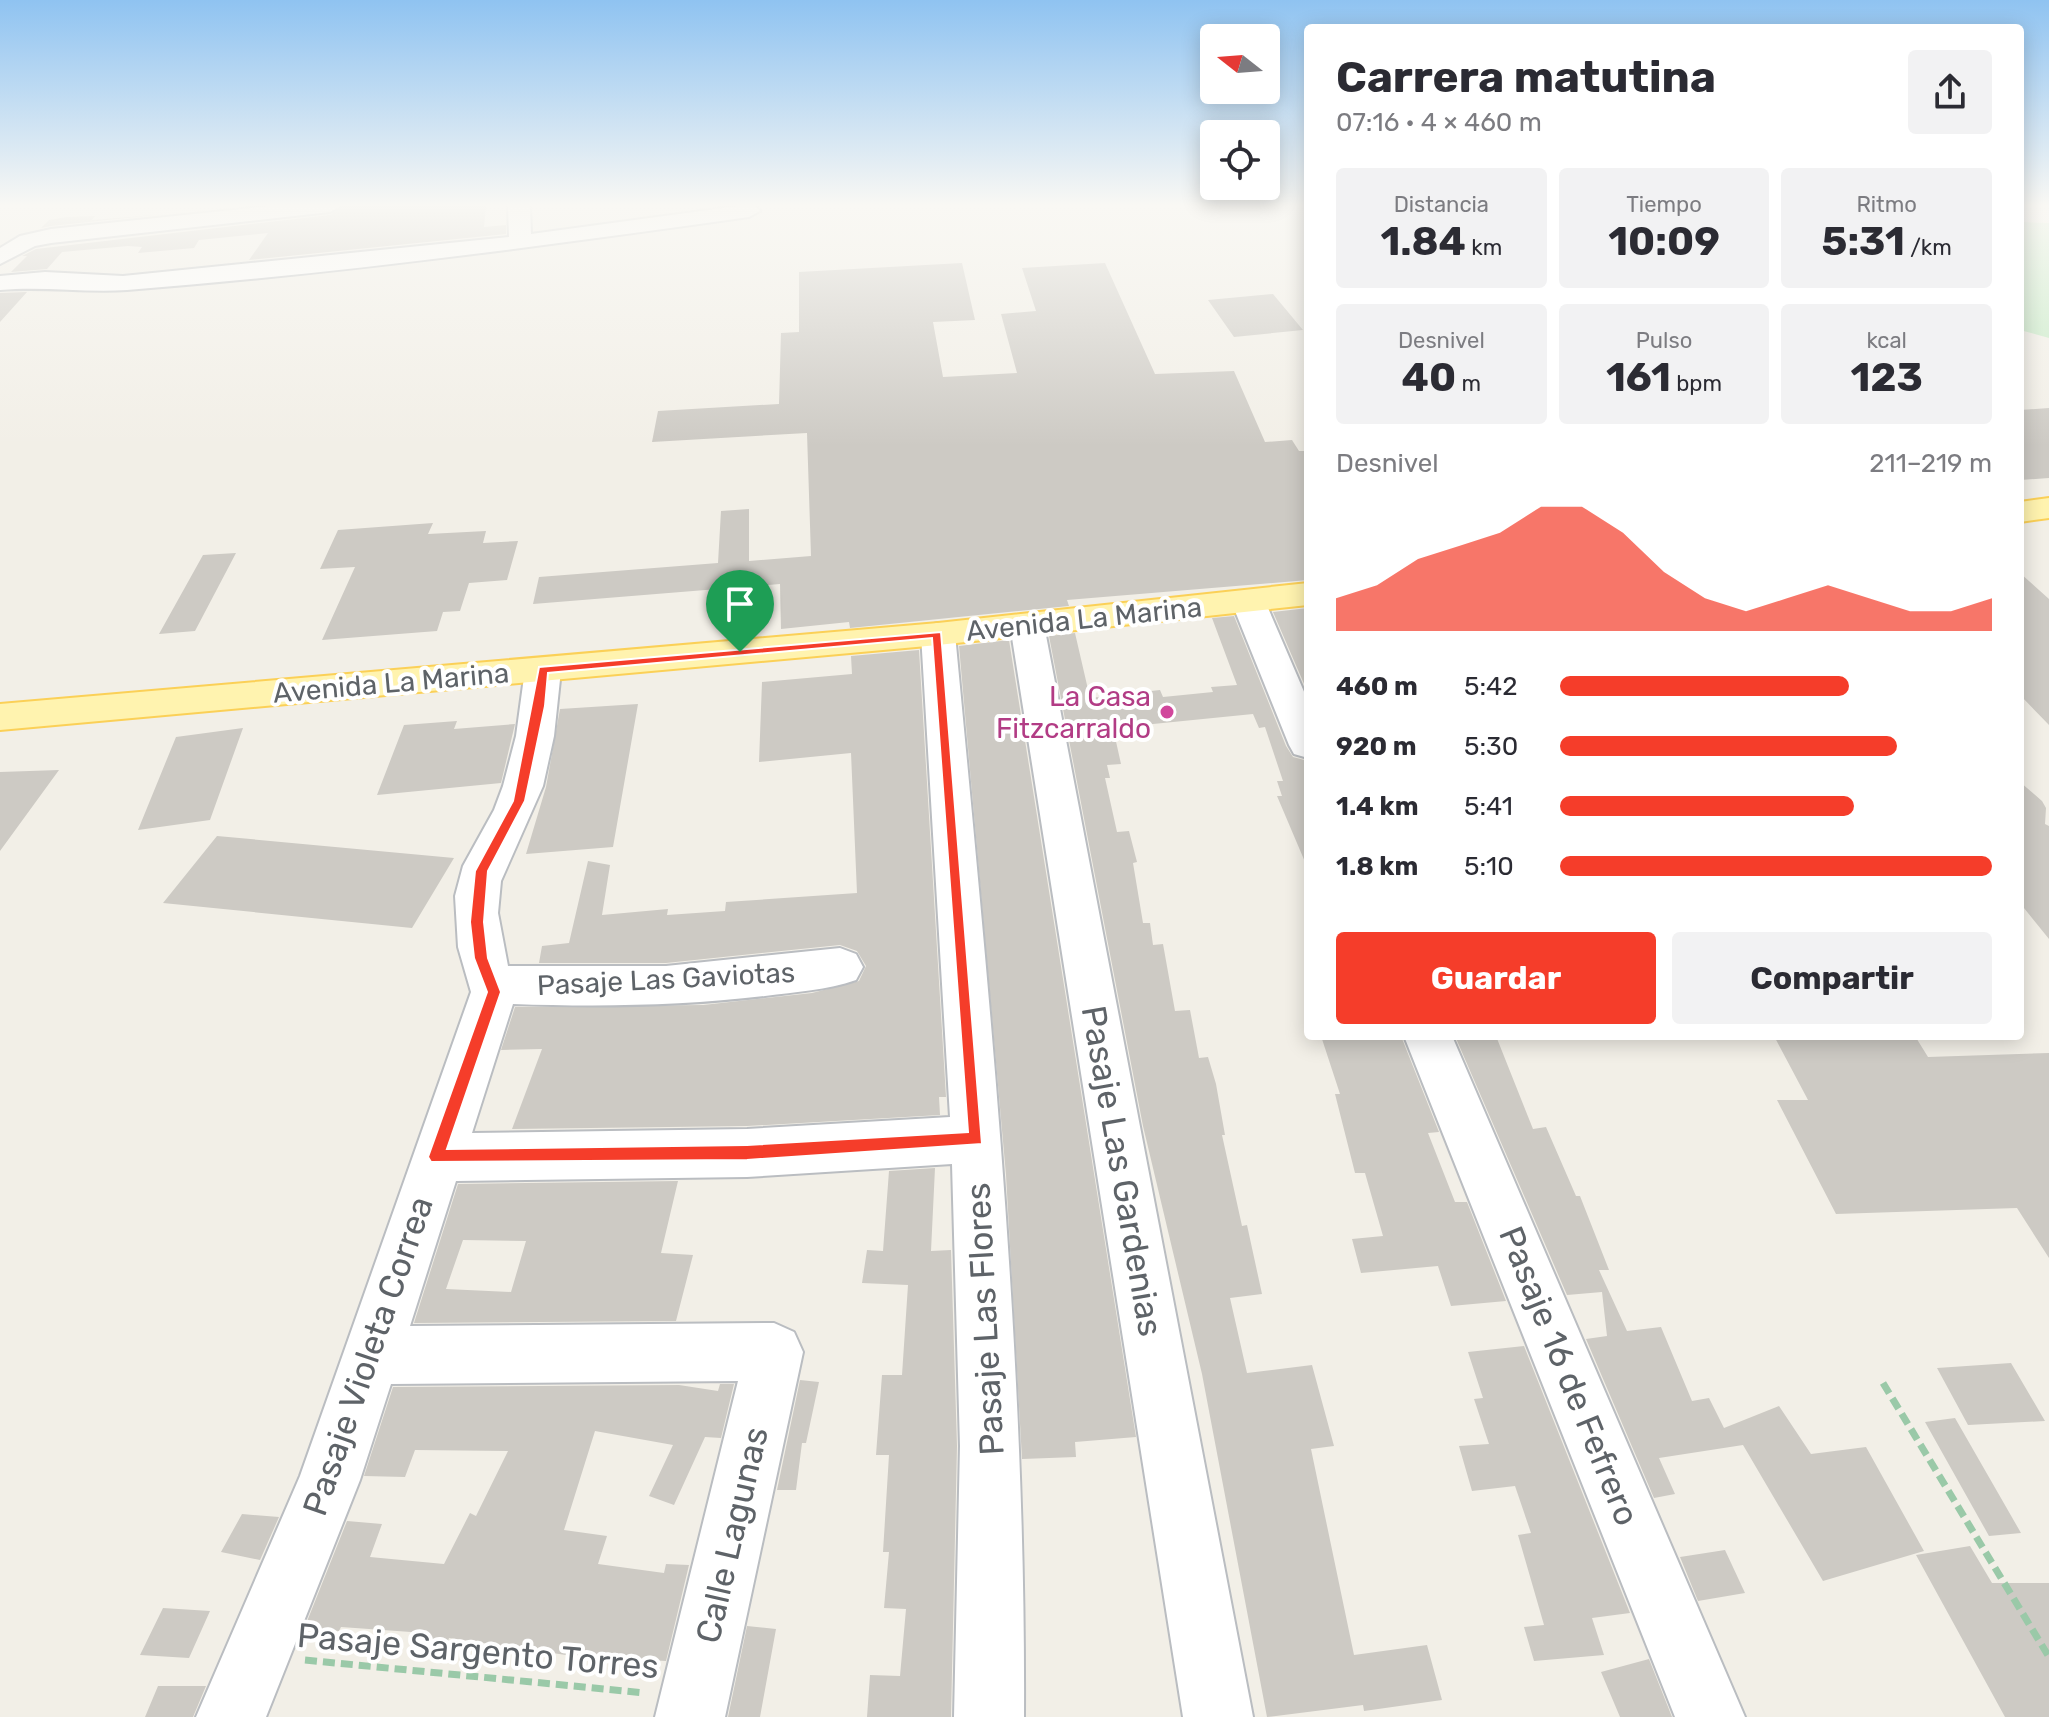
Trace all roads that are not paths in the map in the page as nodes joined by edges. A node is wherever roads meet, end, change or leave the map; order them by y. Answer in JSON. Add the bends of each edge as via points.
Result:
{"nodes":[{"id":1,"x":2049,"y":508,"type":"edge"},
{"id":2,"x":2024,"y":511,"type":"edge"},
{"id":3,"x":1304,"y":594,"type":"edge"},
{"id":4,"x":1248,"y":601,"type":"junction"},
{"id":5,"x":1027,"y":625,"type":"junction"},
{"id":6,"x":938,"y":634,"type":"junction"},
{"id":7,"x":543,"y":670,"type":"junction"},
{"id":8,"x":0,"y":717,"type":"edge"},
{"id":9,"x":1304,"y":735,"type":"edge"},
{"id":10,"x":840,"y":967,"type":"dead end"},
{"id":11,"x":491,"y":984,"type":"junction"},
{"id":12,"x":1430,"y":1040,"type":"edge"},
{"id":13,"x":976,"y":1139,"type":"junction"},
{"id":14,"x":436,"y":1157,"type":"junction"},
{"id":15,"x":371,"y":1355,"type":"junction"},
{"id":16,"x":692,"y":1707,"type":"edge"},
{"id":17,"x":231,"y":1717,"type":"edge"},
{"id":18,"x":989,"y":1717,"type":"edge"},
{"id":19,"x":1218,"y":1717,"type":"edge"},
{"id":20,"x":1710,"y":1717,"type":"edge"}],
"edges":[{"from":1,"to":2,"type":"main road"},
{"from":3,"to":4,"type":"main road","name":"Avenida La Marina"},
{"from":4,"to":5,"type":"main road","name":"Avenida La Marina"},
{"from":4,"to":9,"type":"street"},
{"from":5,"to":6,"type":"main road","name":"Avenida La Marina"},
{"from":5,"to":19,"type":"street","name":"Pasaje Las Gardenias"},
{"from":6,"to":7,"type":"main road","name":"Avenida La Marina"},
{"from":6,"to":13,"type":"street","name":"Pasaje Las Flores"},
{"from":7,"to":8,"type":"main road","name":"Avenida La Marina"},
{"from":7,"to":11,"type":"street","name":"Pasaje Violeta Correa","via":[[519,801],[481,871],[477,922],[481,958]]},
{"from":10,"to":11,"type":"street","name":"Pasaje Las Gaviotas","via":[[765,979],[560,988]]},
{"from":11,"to":14,"type":"street","name":"Pasaje Violeta Correa","via":[[494,992]]},
{"from":12,"to":20,"type":"street","name":"Pasaje 16 de Fefrero"},
{"from":13,"to":14,"type":"street","via":[[747,1153]]},
{"from":13,"to":18,"type":"street","name":"Pasaje Las Flores","via":[[987,1284],[994,1577]]},
{"from":14,"to":15,"type":"street","name":"Pasaje Violeta Correa"},
{"from":15,"to":16,"type":"street","name":"Calle Lagunas","via":[[774,1352]]},
{"from":15,"to":17,"type":"street","name":"Pasaje Violeta Correa","via":[[329,1480]]}]}
